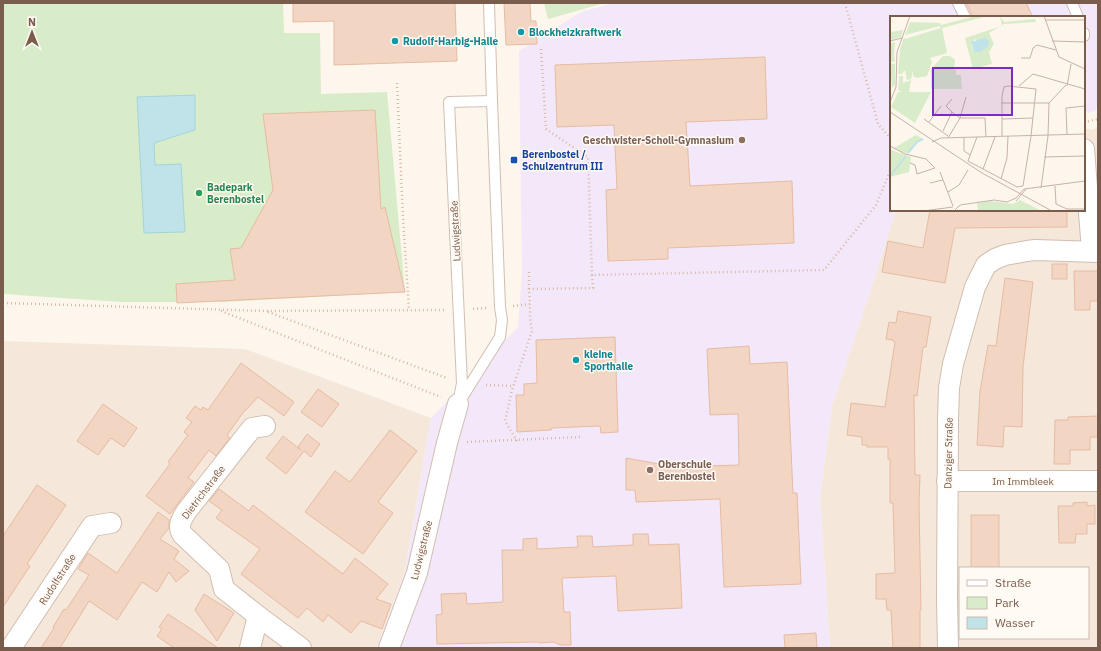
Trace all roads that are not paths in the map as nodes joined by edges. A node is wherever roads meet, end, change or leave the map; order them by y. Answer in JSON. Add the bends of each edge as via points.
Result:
{"nodes":[{"id":1,"x":489,"y":3,"type":"edge"},
{"id":2,"x":958,"y":3,"type":"edge"},
{"id":3,"x":1072,"y":3,"type":"edge"},
{"id":4,"x":964,"y":16,"type":"edge"},
{"id":5,"x":1078,"y":16,"type":"edge"},
{"id":6,"x":492,"y":101,"type":"junction"},
{"id":7,"x":1085,"y":158,"type":"edge"},
{"id":8,"x":1095,"y":252,"type":"edge"},
{"id":9,"x":467,"y":384,"type":"junction"},
{"id":10,"x":458,"y":404,"type":"joint"},
{"id":11,"x":265,"y":426,"type":"dead end"},
{"id":12,"x":1098,"y":480,"type":"edge"},
{"id":13,"x":947,"y":481,"type":"junction"},
{"id":14,"x":112,"y":523,"type":"dead end"},
{"id":15,"x":258,"y":616,"type":"junction"},
{"id":16,"x":12,"y":648,"type":"edge"},
{"id":17,"x":250,"y":648,"type":"edge"},
{"id":18,"x":301,"y":648,"type":"edge"},
{"id":19,"x":389,"y":648,"type":"edge"},
{"id":20,"x":948,"y":648,"type":"edge"}],
"edges":[{"from":1,"to":6,"type":"lane","name":"Ludwigstraße"},
{"from":2,"to":4,"type":"lane"},
{"from":3,"to":5,"type":"lane"},
{"from":6,"to":9,"type":"lane","name":"Ludwigstraße","via":[[502,320],[500,337]]},
{"from":6,"to":9,"type":"lane","name":"Ludwigstraße","via":[[449,102],[459,309]]},
{"from":7,"to":8,"type":"street"},
{"from":8,"to":13,"type":"street","name":"Danziger Straße","via":[[1027,250],[995,259],[986,265],[974,287],[953,364]]},
{"from":9,"to":10,"type":"lane","name":"Ludwigstraße"},
{"from":10,"to":19,"type":"street","name":"Ludwigstraße","via":[[417,573]]},
{"from":11,"to":15,"type":"street","name":"Dietrichstraße","via":[[252,428],[186,512],[180,526],[180,532],[219,568],[224,589]]},
{"from":12,"to":13,"type":"street","name":"Im Immbleek"},
{"from":13,"to":20,"type":"street","name":"Danziger Straße"},
{"from":14,"to":16,"type":"street","name":"Rudolfstraße","via":[[92,526]]},
{"from":15,"to":17,"type":"street"},
{"from":15,"to":18,"type":"street","name":"Dietrichstraße"}]}
